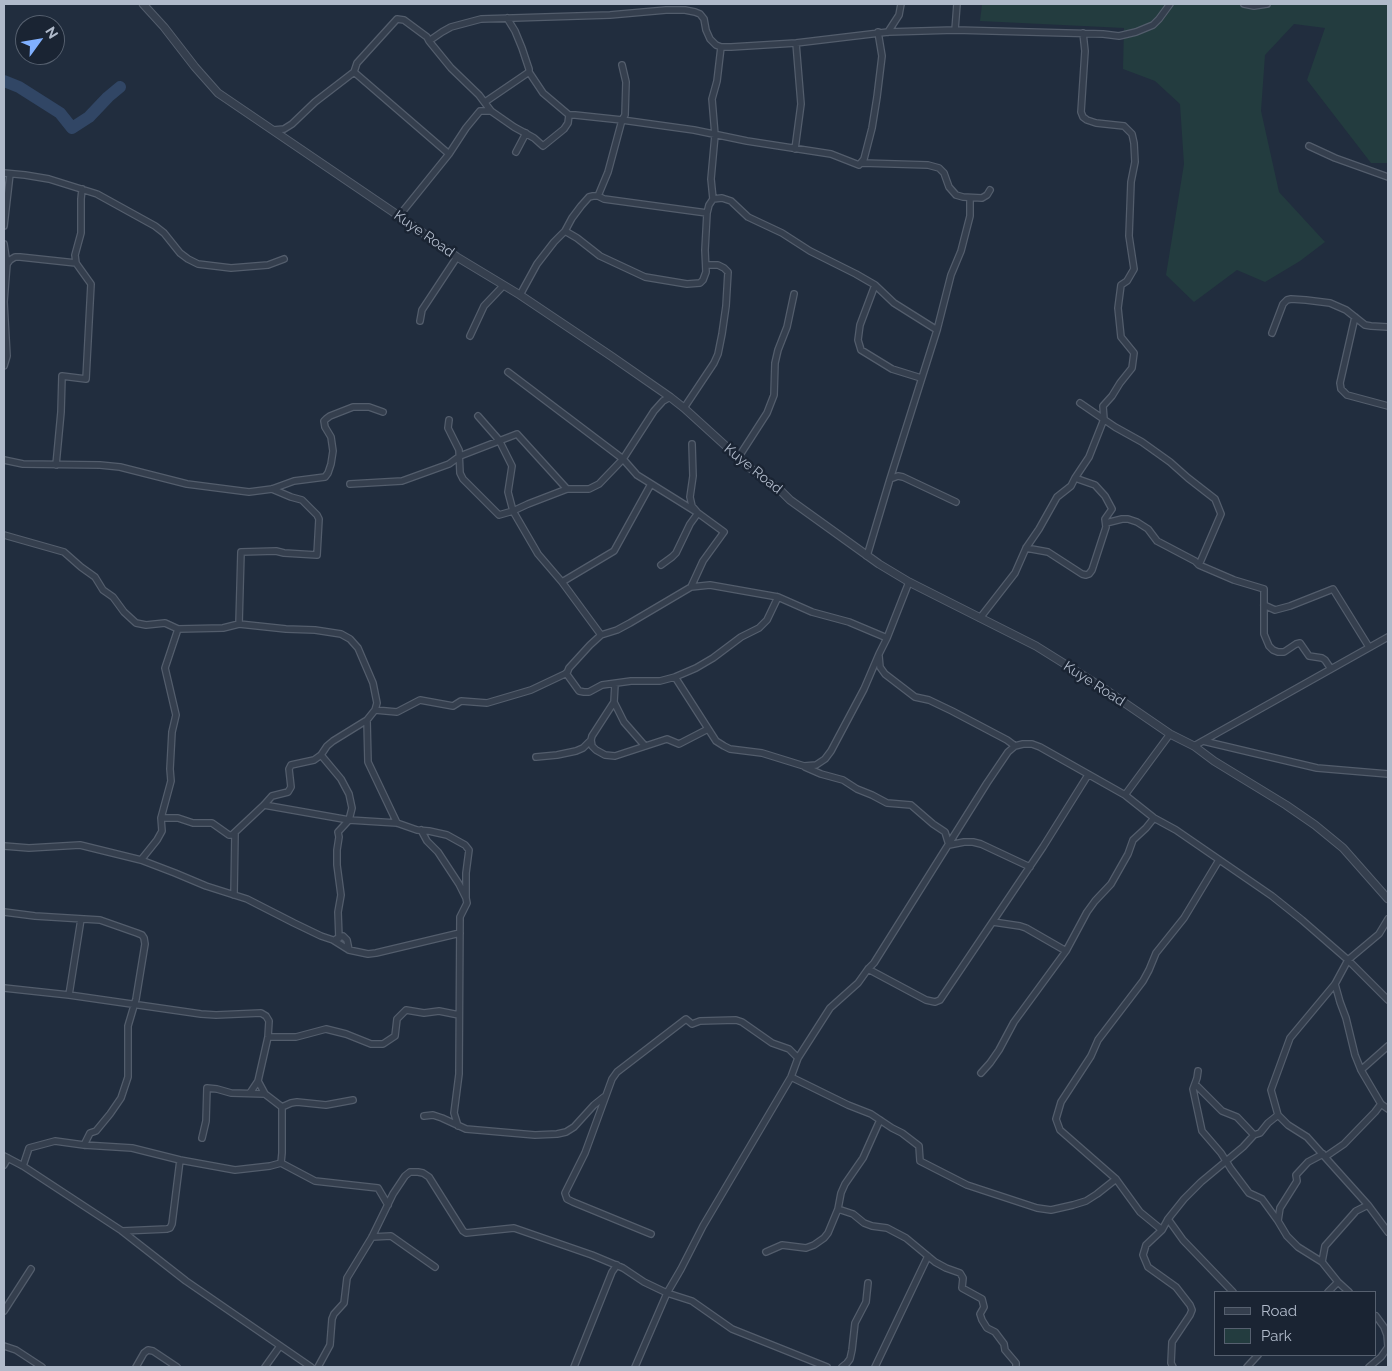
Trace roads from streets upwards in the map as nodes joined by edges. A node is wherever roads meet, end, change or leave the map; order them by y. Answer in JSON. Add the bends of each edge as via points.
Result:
{"nodes":[{"id":1,"x":142,"y":4,"type":"edge"},
{"id":2,"x":901,"y":4,"type":"edge"},
{"id":3,"x":957,"y":4,"type":"edge"},
{"id":4,"x":1170,"y":4,"type":"edge"},
{"id":5,"x":1244,"y":4,"type":"edge"},
{"id":6,"x":1267,"y":4,"type":"edge"},
{"id":7,"x":685,"y":7,"type":"edge"},
{"id":8,"x":507,"y":18,"type":"junction"},
{"id":9,"x":955,"y":30,"type":"junction"},
{"id":10,"x":878,"y":32,"type":"junction"},
{"id":11,"x":888,"y":32,"type":"junction"},
{"id":12,"x":1083,"y":33,"type":"junction"},
{"id":13,"x":430,"y":41,"type":"junction"},
{"id":14,"x":796,"y":43,"type":"junction"},
{"id":15,"x":721,"y":47,"type":"junction"},
{"id":16,"x":622,"y":64,"type":"dead end"},
{"id":17,"x":354,"y":72,"type":"junction"},
{"id":18,"x":529,"y":72,"type":"junction"},
{"id":19,"x":485,"y":102,"type":"junction"},
{"id":20,"x":491,"y":110,"type":"junction"},
{"id":21,"x":569,"y":115,"type":"junction"},
{"id":22,"x":622,"y":120,"type":"junction"},
{"id":23,"x":273,"y":130,"type":"junction"},
{"id":24,"x":526,"y":134,"type":"junction"},
{"id":25,"x":715,"y":135,"type":"junction"},
{"id":26,"x":1309,"y":146,"type":"dead end"},
{"id":27,"x":795,"y":149,"type":"junction"},
{"id":28,"x":516,"y":152,"type":"dead end"},
{"id":29,"x":448,"y":154,"type":"junction"},
{"id":30,"x":862,"y":163,"type":"junction"},
{"id":31,"x":7,"y":173,"type":"edge"},
{"id":32,"x":1388,"y":177,"type":"edge"},
{"id":33,"x":82,"y":189,"type":"junction"},
{"id":34,"x":990,"y":190,"type":"dead end"},
{"id":35,"x":598,"y":196,"type":"junction"},
{"id":36,"x":970,"y":198,"type":"junction"},
{"id":37,"x":713,"y":199,"type":"junction"},
{"id":38,"x":707,"y":213,"type":"junction"},
{"id":39,"x":399,"y":216,"type":"junction"},
{"id":40,"x":4,"y":226,"type":"edge"},
{"id":41,"x":565,"y":231,"type":"junction"},
{"id":42,"x":4,"y":244,"type":"edge"},
{"id":43,"x":457,"y":257,"type":"junction"},
{"id":44,"x":284,"y":259,"type":"dead end"},
{"id":45,"x":76,"y":263,"type":"junction"},
{"id":46,"x":7,"y":264,"type":"junction"},
{"id":47,"x":706,"y":265,"type":"junction"},
{"id":48,"x":875,"y":285,"type":"junction"},
{"id":49,"x":503,"y":286,"type":"junction"},
{"id":50,"x":794,"y":294,"type":"dead end"},
{"id":51,"x":520,"y":296,"type":"junction"},
{"id":52,"x":1355,"y":316,"type":"junction"},
{"id":53,"x":420,"y":321,"type":"dead end"},
{"id":54,"x":1388,"y":326,"type":"edge"},
{"id":55,"x":936,"y":330,"type":"junction"},
{"id":56,"x":1272,"y":333,"type":"dead end"},
{"id":57,"x":470,"y":336,"type":"dead end"},
{"id":58,"x":4,"y":366,"type":"edge"},
{"id":59,"x":508,"y":372,"type":"dead end"},
{"id":60,"x":921,"y":378,"type":"junction"},
{"id":61,"x":670,"y":398,"type":"junction"},
{"id":62,"x":1080,"y":403,"type":"dead end"},
{"id":63,"x":1388,"y":406,"type":"edge"},
{"id":64,"x":684,"y":408,"type":"junction"},
{"id":65,"x":383,"y":412,"type":"dead end"},
{"id":66,"x":478,"y":416,"type":"dead end"},
{"id":67,"x":1104,"y":418,"type":"junction"},
{"id":68,"x":449,"y":420,"type":"dead end"},
{"id":69,"x":499,"y":440,"type":"junction"},
{"id":70,"x":692,"y":444,"type":"dead end"},
{"id":71,"x":460,"y":456,"type":"junction"},
{"id":72,"x":738,"y":458,"type":"junction"},
{"id":73,"x":623,"y":459,"type":"junction"},
{"id":74,"x":4,"y":460,"type":"edge"},
{"id":75,"x":56,"y":465,"type":"junction"},
{"id":76,"x":1075,"y":478,"type":"junction"},
{"id":77,"x":890,"y":479,"type":"junction"},
{"id":78,"x":350,"y":484,"type":"dead end"},
{"id":79,"x":651,"y":484,"type":"junction"},
{"id":80,"x":272,"y":489,"type":"junction"},
{"id":81,"x":567,"y":489,"type":"junction"},
{"id":82,"x":956,"y":502,"type":"dead end"},
{"id":83,"x":513,"y":511,"type":"junction"},
{"id":84,"x":698,"y":513,"type":"junction"},
{"id":85,"x":1106,"y":523,"type":"junction"},
{"id":86,"x":6,"y":536,"type":"edge"},
{"id":87,"x":4,"y":541,"type":"edge"},
{"id":88,"x":1026,"y":548,"type":"junction"},
{"id":89,"x":867,"y":556,"type":"junction"},
{"id":90,"x":661,"y":565,"type":"dead end"},
{"id":91,"x":1199,"y":565,"type":"junction"},
{"id":92,"x":562,"y":582,"type":"junction"},
{"id":93,"x":909,"y":582,"type":"junction"},
{"id":94,"x":691,"y":587,"type":"junction"},
{"id":95,"x":778,"y":597,"type":"junction"},
{"id":96,"x":1264,"y":605,"type":"junction"},
{"id":97,"x":980,"y":618,"type":"junction"},
{"id":98,"x":240,"y":624,"type":"junction"},
{"id":99,"x":178,"y":629,"type":"junction"},
{"id":100,"x":601,"y":635,"type":"junction"},
{"id":101,"x":1388,"y":637,"type":"edge"},
{"id":102,"x":887,"y":638,"type":"junction"},
{"id":103,"x":1369,"y":647,"type":"junction"},
{"id":104,"x":879,"y":654,"type":"junction"},
{"id":105,"x":1331,"y":669,"type":"junction"},
{"id":106,"x":566,"y":673,"type":"junction"},
{"id":107,"x":675,"y":677,"type":"junction"},
{"id":108,"x":615,"y":684,"type":"junction"},
{"id":109,"x":614,"y":702,"type":"junction"},
{"id":110,"x":375,"y":710,"type":"junction"},
{"id":111,"x":367,"y":720,"type":"junction"},
{"id":112,"x":708,"y":729,"type":"junction"},
{"id":113,"x":1170,"y":734,"type":"junction"},
{"id":114,"x":591,"y":740,"type":"junction"},
{"id":115,"x":1203,"y":741,"type":"junction"},
{"id":116,"x":645,"y":746,"type":"junction"},
{"id":117,"x":1015,"y":746,"type":"junction"},
{"id":118,"x":1194,"y":746,"type":"junction"},
{"id":119,"x":321,"y":756,"type":"junction"},
{"id":120,"x":536,"y":757,"type":"dead end"},
{"id":121,"x":804,"y":766,"type":"junction"},
{"id":122,"x":1388,"y":774,"type":"edge"},
{"id":123,"x":1088,"y":775,"type":"junction"},
{"id":124,"x":1125,"y":795,"type":"junction"},
{"id":125,"x":264,"y":805,"type":"junction"},
{"id":126,"x":162,"y":818,"type":"junction"},
{"id":127,"x":1154,"y":818,"type":"junction"},
{"id":128,"x":349,"y":820,"type":"junction"},
{"id":129,"x":397,"y":823,"type":"junction"},
{"id":130,"x":421,"y":830,"type":"junction"},
{"id":131,"x":235,"y":833,"type":"junction"},
{"id":132,"x":949,"y":845,"type":"junction"},
{"id":133,"x":4,"y":846,"type":"edge"},
{"id":134,"x":141,"y":860,"type":"junction"},
{"id":135,"x":1219,"y":860,"type":"junction"},
{"id":136,"x":1030,"y":867,"type":"junction"},
{"id":137,"x":234,"y":895,"type":"junction"},
{"id":138,"x":1388,"y":899,"type":"edge"},
{"id":139,"x":468,"y":903,"type":"junction"},
{"id":140,"x":4,"y":912,"type":"edge"},
{"id":141,"x":81,"y":919,"type":"junction"},
{"id":142,"x":1388,"y":919,"type":"edge"},
{"id":143,"x":993,"y":922,"type":"junction"},
{"id":144,"x":460,"y":933,"type":"junction"},
{"id":145,"x":336,"y":939,"type":"junction"},
{"id":146,"x":1066,"y":951,"type":"junction"},
{"id":147,"x":1348,"y":960,"type":"junction"},
{"id":148,"x":868,"y":969,"type":"junction"},
{"id":149,"x":1335,"y":984,"type":"junction"},
{"id":150,"x":4,"y":988,"type":"edge"},
{"id":151,"x":69,"y":995,"type":"junction"},
{"id":152,"x":1388,"y":1000,"type":"edge"},
{"id":153,"x":133,"y":1006,"type":"junction"},
{"id":154,"x":459,"y":1015,"type":"junction"},
{"id":155,"x":268,"y":1037,"type":"junction"},
{"id":156,"x":1388,"y":1046,"type":"edge"},
{"id":157,"x":798,"y":1058,"type":"junction"},
{"id":158,"x":1362,"y":1070,"type":"junction"},
{"id":159,"x":1198,"y":1071,"type":"dead end"},
{"id":160,"x":981,"y":1073,"type":"dead end"},
{"id":161,"x":791,"y":1077,"type":"junction"},
{"id":162,"x":258,"y":1081,"type":"junction"},
{"id":163,"x":1195,"y":1084,"type":"junction"},
{"id":164,"x":250,"y":1093,"type":"junction"},
{"id":165,"x":265,"y":1094,"type":"junction"},
{"id":166,"x":606,"y":1096,"type":"junction"},
{"id":167,"x":353,"y":1100,"type":"dead end"},
{"id":168,"x":1385,"y":1105,"type":"edge"},
{"id":169,"x":282,"y":1107,"type":"junction"},
{"id":170,"x":1278,"y":1115,"type":"junction"},
{"id":171,"x":424,"y":1116,"type":"dead end"},
{"id":172,"x":880,"y":1120,"type":"junction"},
{"id":173,"x":458,"y":1126,"type":"junction"},
{"id":174,"x":1254,"y":1135,"type":"junction"},
{"id":175,"x":202,"y":1138,"type":"dead end"},
{"id":176,"x":84,"y":1145,"type":"junction"},
{"id":177,"x":1324,"y":1156,"type":"junction"},
{"id":178,"x":6,"y":1157,"type":"edge"},
{"id":179,"x":180,"y":1160,"type":"junction"},
{"id":180,"x":1227,"y":1161,"type":"junction"},
{"id":181,"x":281,"y":1163,"type":"junction"},
{"id":182,"x":4,"y":1165,"type":"edge"},
{"id":183,"x":23,"y":1166,"type":"junction"},
{"id":184,"x":1116,"y":1179,"type":"junction"},
{"id":185,"x":382,"y":1194,"type":"junction"},
{"id":186,"x":393,"y":1194,"type":"junction"},
{"id":187,"x":388,"y":1205,"type":"junction"},
{"id":188,"x":1368,"y":1205,"type":"junction"},
{"id":189,"x":838,"y":1210,"type":"junction"},
{"id":190,"x":1168,"y":1219,"type":"junction"},
{"id":191,"x":1278,"y":1222,"type":"junction"},
{"id":192,"x":1162,"y":1230,"type":"junction"},
{"id":193,"x":122,"y":1231,"type":"junction"},
{"id":194,"x":1388,"y":1232,"type":"edge"},
{"id":195,"x":651,"y":1234,"type":"dead end"},
{"id":196,"x":372,"y":1237,"type":"junction"},
{"id":197,"x":766,"y":1252,"type":"dead end"},
{"id":198,"x":928,"y":1256,"type":"junction"},
{"id":199,"x":1322,"y":1262,"type":"junction"},
{"id":200,"x":617,"y":1265,"type":"junction"},
{"id":201,"x":435,"y":1267,"type":"dead end"},
{"id":202,"x":31,"y":1269,"type":"dead end"},
{"id":203,"x":1338,"y":1282,"type":"junction"},
{"id":204,"x":868,"y":1283,"type":"dead end"},
{"id":205,"x":1232,"y":1291,"type":"edge"},
{"id":206,"x":1329,"y":1291,"type":"edge"},
{"id":207,"x":1348,"y":1291,"type":"edge"},
{"id":208,"x":667,"y":1292,"type":"junction"},
{"id":209,"x":4,"y":1311,"type":"edge"},
{"id":210,"x":1377,"y":1317,"type":"edge"},
{"id":211,"x":4,"y":1346,"type":"edge"},
{"id":212,"x":280,"y":1346,"type":"junction"},
{"id":213,"x":1257,"y":1356,"type":"edge"},
{"id":214,"x":1388,"y":1356,"type":"edge"},
{"id":215,"x":1381,"y":1357,"type":"junction"},
{"id":216,"x":575,"y":1365,"type":"edge"},
{"id":217,"x":42,"y":1367,"type":"edge"},
{"id":218,"x":136,"y":1367,"type":"edge"},
{"id":219,"x":177,"y":1367,"type":"edge"},
{"id":220,"x":265,"y":1367,"type":"edge"},
{"id":221,"x":311,"y":1367,"type":"edge"},
{"id":222,"x":318,"y":1367,"type":"edge"},
{"id":223,"x":582,"y":1367,"type":"edge"},
{"id":224,"x":635,"y":1367,"type":"edge"},
{"id":225,"x":827,"y":1367,"type":"edge"},
{"id":226,"x":842,"y":1367,"type":"edge"},
{"id":227,"x":875,"y":1367,"type":"edge"},
{"id":228,"x":1016,"y":1367,"type":"edge"},
{"id":229,"x":1173,"y":1367,"type":"edge"},
{"id":230,"x":1248,"y":1367,"type":"edge"},
{"id":231,"x":1369,"y":1367,"type":"edge"}],
"edges":[{"from":1,"to":23,"type":"street","name":"Kuye Road","via":[[218,93]]},
{"from":2,"to":11,"type":"street","via":[[899,15]]},
{"from":3,"to":9,"type":"street"},
{"from":4,"to":12,"type":"street","via":[[1153,26],[1136,32],[1119,36]]},
{"from":5,"to":6,"type":"street"},
{"from":7,"to":8,"type":"street","via":[[610,15]]},
{"from":7,"to":15,"type":"street","via":[[700,14],[710,39]]},
{"from":8,"to":13,"type":"street","via":[[451,27]]},
{"from":8,"to":18,"type":"street","via":[[522,48]]},
{"from":9,"to":11,"type":"street"},
{"from":9,"to":12,"type":"street"},
{"from":10,"to":11,"type":"street"},
{"from":10,"to":14,"type":"street"},
{"from":10,"to":30,"type":"street","via":[[882,56],[877,97]]},
{"from":12,"to":67,"type":"street","via":[[1083,117],[1096,123],[1124,126],[1132,134],[1134,143],[1128,236],[1134,268],[1121,285],[1118,308],[1121,337],[1134,352],[1132,368],[1103,406]]},
{"from":13,"to":17,"type":"street","via":[[404,20],[397,19],[357,63]]},
{"from":13,"to":19,"type":"street"},
{"from":14,"to":15,"type":"street"},
{"from":14,"to":27,"type":"street","via":[[801,104]]},
{"from":15,"to":25,"type":"street","via":[[712,99]]},
{"from":16,"to":22,"type":"street","via":[[626,82]]},
{"from":17,"to":23,"type":"street","via":[[292,124]]},
{"from":17,"to":29,"type":"street"},
{"from":18,"to":19,"type":"street"},
{"from":18,"to":21,"type":"street","via":[[543,93]]},
{"from":19,"to":20,"type":"street"},
{"from":20,"to":24,"type":"street"},
{"from":20,"to":29,"type":"street","via":[[480,111]]},
{"from":21,"to":22,"type":"street"},
{"from":21,"to":24,"type":"street","via":[[564,130],[543,146]]},
{"from":22,"to":25,"type":"street"},
{"from":22,"to":35,"type":"street"},
{"from":23,"to":39,"type":"street","name":"Kuye Road"},
{"from":24,"to":28,"type":"street"},
{"from":25,"to":27,"type":"street"},
{"from":25,"to":37,"type":"street","via":[[711,179]]},
{"from":26,"to":32,"type":"street"},
{"from":27,"to":30,"type":"street","via":[[831,154],[859,165]]},
{"from":29,"to":39,"type":"street"},
{"from":30,"to":36,"type":"street","via":[[939,168],[956,195]]},
{"from":31,"to":33,"type":"street","via":[[49,179]]},
{"from":31,"to":40,"type":"street"},
{"from":33,"to":44,"type":"street","via":[[155,226],[180,253],[198,264],[231,268],[268,265]]},
{"from":33,"to":45,"type":"street"},
{"from":34,"to":36,"type":"street","via":[[982,198]]},
{"from":35,"to":38,"type":"street","via":[[604,200]]},
{"from":35,"to":41,"type":"street","via":[[586,200]]},
{"from":36,"to":55,"type":"street","via":[[970,216],[961,251]]},
{"from":37,"to":38,"type":"street"},
{"from":37,"to":48,"type":"street","via":[[731,201],[748,216]]},
{"from":38,"to":47,"type":"street"},
{"from":39,"to":43,"type":"street","name":"Kuye Road"},
{"from":41,"to":47,"type":"street","via":[[600,256],[650,278],[700,283],[705,276]]},
{"from":41,"to":51,"type":"street","via":[[537,264]]},
{"from":42,"to":46,"type":"street"},
{"from":43,"to":49,"type":"street","name":"Kuye Road"},
{"from":43,"to":53,"type":"street","via":[[422,310]]},
{"from":45,"to":46,"type":"street","via":[[15,257]]},
{"from":45,"to":75,"type":"street","via":[[91,284],[86,379],[62,376]]},
{"from":46,"to":58,"type":"street","via":[[4,310],[7,356]]},
{"from":47,"to":64,"type":"street","via":[[718,265],[728,272],[724,326],[714,363]]},
{"from":48,"to":55,"type":"street","via":[[894,303]]},
{"from":48,"to":60,"type":"street","via":[[860,325],[858,340],[861,350],[892,369]]},
{"from":49,"to":51,"type":"street","name":"Kuye Road"},
{"from":49,"to":57,"type":"street","via":[[484,306]]},
{"from":50,"to":72,"type":"street","via":[[775,363],[774,395],[767,413]]},
{"from":51,"to":61,"type":"street","name":"Kuye Road"},
{"from":52,"to":54,"type":"street","via":[[1366,325]]},
{"from":52,"to":56,"type":"street","via":[[1330,303],[1287,300]]},
{"from":52,"to":63,"type":"street","via":[[1341,389],[1346,395]]},
{"from":55,"to":60,"type":"street"},
{"from":59,"to":73,"type":"street"},
{"from":60,"to":77,"type":"street"},
{"from":61,"to":64,"type":"street","name":"Kuye Road"},
{"from":61,"to":73,"type":"street","via":[[654,411]]},
{"from":62,"to":67,"type":"street"},
{"from":64,"to":72,"type":"street","name":"Kuye Road"},
{"from":65,"to":80,"type":"street","via":[[369,407],[353,407],[326,419],[325,427],[333,444],[331,464],[325,477],[294,481]]},
{"from":66,"to":69,"type":"street"},
{"from":67,"to":76,"type":"street","via":[[1089,457]]},
{"from":67,"to":91,"type":"street","via":[[1170,462],[1215,499],[1221,514]]},
{"from":68,"to":71,"type":"street","via":[[448,428]]},
{"from":69,"to":71,"type":"street"},
{"from":69,"to":81,"type":"street","via":[[517,434]]},
{"from":69,"to":83,"type":"street","via":[[512,466],[508,492]]},
{"from":70,"to":84,"type":"street","via":[[690,497]]},
{"from":71,"to":78,"type":"street","via":[[449,464],[402,481]]},
{"from":71,"to":83,"type":"street","via":[[460,473],[468,484],[499,515]]},
{"from":72,"to":89,"type":"street","name":"Kuye Road"},
{"from":73,"to":79,"type":"street","via":[[637,475]]},
{"from":73,"to":81,"type":"street","via":[[599,484],[589,489]]},
{"from":74,"to":75,"type":"street"},
{"from":75,"to":80,"type":"street","via":[[100,465],[237,491]]},
{"from":76,"to":85,"type":"street","via":[[1095,485],[1105,496],[1112,509]]},
{"from":76,"to":88,"type":"street","via":[[1058,497]]},
{"from":77,"to":82,"type":"street","via":[[898,476]]},
{"from":77,"to":89,"type":"street"},
{"from":79,"to":84,"type":"street"},
{"from":79,"to":92,"type":"street","via":[[614,551]]},
{"from":80,"to":98,"type":"street","via":[[302,500],[317,515],[317,555],[240,552]]},
{"from":81,"to":83,"type":"street"},
{"from":83,"to":92,"type":"street","via":[[538,554]]},
{"from":84,"to":90,"type":"street","via":[[676,553]]},
{"from":84,"to":94,"type":"street","via":[[724,532],[703,561]]},
{"from":85,"to":88,"type":"street","via":[[1092,570],[1086,575],[1048,552]]},
{"from":85,"to":91,"type":"street","via":[[1122,519],[1137,522],[1148,529],[1157,541]]},
{"from":86,"to":87,"type":"street"},
{"from":86,"to":99,"type":"street","via":[[64,552],[95,577],[103,590],[136,624],[165,623]]},
{"from":88,"to":97,"type":"street","via":[[1015,573]]},
{"from":89,"to":93,"type":"street","name":"Kuye Road"},
{"from":91,"to":96,"type":"street","via":[[1264,589]]},
{"from":92,"to":100,"type":"street"},
{"from":93,"to":97,"type":"street","name":"Kuye Road"},
{"from":93,"to":102,"type":"street"},
{"from":94,"to":95,"type":"street","via":[[710,585]]},
{"from":94,"to":100,"type":"street","via":[[617,630]]},
{"from":95,"to":102,"type":"street"},
{"from":95,"to":107,"type":"street","via":[[767,620],[759,628],[696,668]]},
{"from":96,"to":103,"type":"street","via":[[1275,610],[1333,589]]},
{"from":96,"to":105,"type":"street","via":[[1264,634],[1268,646],[1284,652],[1300,643],[1309,656],[1322,658]]},
{"from":97,"to":113,"type":"street","name":"Kuye Road","via":[[1036,646]]},
{"from":98,"to":99,"type":"street","via":[[223,628]]},
{"from":98,"to":110,"type":"street","via":[[315,630],[341,634],[350,639],[358,648],[373,683],[378,703]]},
{"from":99,"to":126,"type":"street","via":[[165,668],[176,715],[172,732],[171,781]]},
{"from":100,"to":106,"type":"street"},
{"from":101,"to":103,"type":"street"},
{"from":102,"to":104,"type":"street"},
{"from":103,"to":105,"type":"street"},
{"from":104,"to":117,"type":"street","via":[[880,667],[885,674],[916,697],[952,711]]},
{"from":104,"to":121,"type":"street","via":[[831,751],[816,765]]},
{"from":105,"to":115,"type":"street"},
{"from":106,"to":108,"type":"street","via":[[579,691],[589,692],[602,685]]},
{"from":106,"to":110,"type":"street","via":[[531,690],[487,703],[461,701],[454,706],[420,700],[397,712]]},
{"from":107,"to":108,"type":"street"},
{"from":107,"to":112,"type":"street"},
{"from":108,"to":109,"type":"street"},
{"from":109,"to":114,"type":"street"},
{"from":109,"to":116,"type":"street","via":[[624,722]]},
{"from":110,"to":111,"type":"street"},
{"from":111,"to":119,"type":"street","via":[[333,741]]},
{"from":111,"to":129,"type":"street","via":[[368,762]]},
{"from":112,"to":116,"type":"street","via":[[680,744],[667,739]]},
{"from":112,"to":121,"type":"street","via":[[724,746]]},
{"from":113,"to":118,"type":"street","name":"Kuye Road"},
{"from":113,"to":124,"type":"street"},
{"from":114,"to":116,"type":"street","via":[[596,750],[614,756]]},
{"from":114,"to":120,"type":"street","via":[[576,751]]},
{"from":115,"to":118,"type":"street"},
{"from":115,"to":122,"type":"street","via":[[1317,768]]},
{"from":117,"to":123,"type":"street","via":[[1032,744]]},
{"from":117,"to":132,"type":"street"},
{"from":118,"to":138,"type":"street","name":"Kuye Road","via":[[1315,825],[1343,848]]},
{"from":119,"to":125,"type":"street","via":[[291,766],[288,792],[272,796]]},
{"from":119,"to":128,"type":"street","via":[[350,794],[352,808]]},
{"from":121,"to":132,"type":"street","via":[[843,780],[887,803],[911,805],[945,832]]},
{"from":123,"to":124,"type":"street"},
{"from":123,"to":136,"type":"street"},
{"from":124,"to":127,"type":"street"},
{"from":125,"to":128,"type":"street"},
{"from":125,"to":131,"type":"street"},
{"from":126,"to":131,"type":"street","via":[[212,823],[229,835]]},
{"from":126,"to":134,"type":"street","via":[[158,840]]},
{"from":127,"to":135,"type":"street"},
{"from":127,"to":146,"type":"street","via":[[1133,840],[1111,884],[1087,912]]},
{"from":128,"to":129,"type":"street"},
{"from":128,"to":145,"type":"street","via":[[338,832],[337,865],[341,895]]},
{"from":129,"to":130,"type":"street"},
{"from":130,"to":139,"type":"street","via":[[459,884]]},
{"from":130,"to":139,"type":"street","via":[[447,835],[470,850],[466,873]]},
{"from":131,"to":137,"type":"street"},
{"from":132,"to":136,"type":"street","via":[[964,842],[981,844]]},
{"from":132,"to":148,"type":"street"},
{"from":133,"to":134,"type":"street","via":[[80,845]]},
{"from":134,"to":137,"type":"street"},
{"from":135,"to":147,"type":"street","via":[[1272,896]]},
{"from":135,"to":184,"type":"street","via":[[1184,918],[1156,953],[1143,981],[1098,1040],[1061,1102],[1056,1119],[1060,1130]]},
{"from":136,"to":143,"type":"street"},
{"from":137,"to":145,"type":"street","via":[[321,936]]},
{"from":139,"to":144,"type":"street","via":[[460,917]]},
{"from":140,"to":141,"type":"street"},
{"from":141,"to":151,"type":"street"},
{"from":141,"to":153,"type":"street","via":[[108,922],[144,938]]},
{"from":142,"to":147,"type":"street","via":[[1379,934]]},
{"from":143,"to":146,"type":"street","via":[[1026,928]]},
{"from":143,"to":148,"type":"street","via":[[940,1000],[935,1002]]},
{"from":144,"to":145,"type":"street","via":[[376,954],[349,950]]},
{"from":144,"to":154,"type":"street"},
{"from":146,"to":160,"type":"street"},
{"from":147,"to":149,"type":"street"},
{"from":147,"to":152,"type":"street"},
{"from":148,"to":157,"type":"street","via":[[858,983],[830,1008]]},
{"from":149,"to":158,"type":"street"},
{"from":149,"to":170,"type":"street","via":[[1290,1038],[1272,1090]]},
{"from":150,"to":151,"type":"street"},
{"from":151,"to":153,"type":"street"},
{"from":153,"to":155,"type":"street","via":[[216,1015],[261,1013],[269,1022]]},
{"from":153,"to":176,"type":"street","via":[[128,1026],[126,1084],[110,1114],[96,1131],[90,1133]]},
{"from":154,"to":155,"type":"street","via":[[406,1010],[397,1019],[395,1036],[383,1044],[371,1044],[326,1030],[296,1037]]},
{"from":154,"to":173,"type":"street","via":[[459,1074],[454,1113]]},
{"from":155,"to":162,"type":"street"},
{"from":156,"to":158,"type":"street"},
{"from":157,"to":161,"type":"street"},
{"from":157,"to":166,"type":"street","via":[[789,1049],[772,1043],[742,1022],[700,1021],[692,1024],[686,1019],[616,1072]]},
{"from":158,"to":168,"type":"street"},
{"from":159,"to":163,"type":"street"},
{"from":161,"to":172,"type":"street"},
{"from":161,"to":208,"type":"street"},
{"from":162,"to":164,"type":"street"},
{"from":162,"to":165,"type":"street"},
{"from":163,"to":174,"type":"street","via":[[1222,1111],[1237,1117]]},
{"from":163,"to":180,"type":"street","via":[[1193,1090],[1202,1131]]},
{"from":164,"to":165,"type":"street"},
{"from":164,"to":175,"type":"street","via":[[207,1088]]},
{"from":165,"to":169,"type":"street"},
{"from":166,"to":173,"type":"street","via":[[574,1127],[558,1134],[535,1135]]},
{"from":166,"to":195,"type":"street","via":[[585,1153],[565,1193],[572,1202]]},
{"from":167,"to":169,"type":"street","via":[[326,1105],[297,1102]]},
{"from":168,"to":177,"type":"street","via":[[1342,1147]]},
{"from":169,"to":181,"type":"street"},
{"from":170,"to":174,"type":"street"},
{"from":170,"to":177,"type":"street","via":[[1307,1137]]},
{"from":171,"to":173,"type":"street","via":[[433,1115]]},
{"from":172,"to":184,"type":"street","via":[[918,1146],[920,1161],[967,1185],[1037,1208],[1050,1210],[1086,1201]]},
{"from":172,"to":189,"type":"street","via":[[863,1158],[845,1184]]},
{"from":174,"to":180,"type":"street"},
{"from":176,"to":179,"type":"street","via":[[132,1148]]},
{"from":176,"to":183,"type":"street","via":[[55,1141],[29,1148]]},
{"from":177,"to":188,"type":"street"},
{"from":177,"to":191,"type":"street","via":[[1308,1162],[1296,1175],[1297,1181],[1280,1208]]},
{"from":178,"to":182,"type":"street"},
{"from":178,"to":183,"type":"street"},
{"from":179,"to":181,"type":"street","via":[[235,1170]]},
{"from":179,"to":193,"type":"street","via":[[170,1228]]},
{"from":180,"to":190,"type":"street","via":[[1201,1182]]},
{"from":180,"to":191,"type":"street","via":[[1249,1193],[1262,1199]]},
{"from":181,"to":185,"type":"street","via":[[314,1180],[378,1188]]},
{"from":183,"to":193,"type":"street"},
{"from":184,"to":192,"type":"street","via":[[1140,1212]]},
{"from":185,"to":186,"type":"street"},
{"from":185,"to":187,"type":"street"},
{"from":186,"to":187,"type":"street"},
{"from":186,"to":200,"type":"street","via":[[410,1172],[423,1172],[466,1233],[514,1228]]},
{"from":187,"to":196,"type":"street"},
{"from":188,"to":194,"type":"street"},
{"from":188,"to":199,"type":"street","via":[[1356,1211],[1324,1246]]},
{"from":189,"to":197,"type":"street","via":[[828,1233],[814,1246],[782,1245]]},
{"from":189,"to":198,"type":"street","via":[[853,1214],[864,1223],[887,1228]]},
{"from":190,"to":192,"type":"street"},
{"from":190,"to":205,"type":"street","via":[[1183,1240]]},
{"from":191,"to":199,"type":"street","via":[[1298,1247]]},
{"from":192,"to":229,"type":"street","via":[[1146,1245],[1143,1255],[1148,1267],[1176,1287],[1192,1310],[1172,1342]]},
{"from":193,"to":212,"type":"street","via":[[186,1281]]},
{"from":196,"to":201,"type":"street","via":[[391,1236]]},
{"from":196,"to":222,"type":"street","via":[[347,1278],[344,1303],[332,1318],[330,1345]]},
{"from":198,"to":227,"type":"street"},
{"from":198,"to":228,"type":"street","via":[[946,1268],[960,1272],[962,1288],[982,1299],[982,1320],[1004,1344]]},
{"from":199,"to":203,"type":"street"},
{"from":200,"to":208,"type":"street"},
{"from":200,"to":216,"type":"street"},
{"from":202,"to":209,"type":"street"},
{"from":203,"to":206,"type":"street"},
{"from":203,"to":207,"type":"street"},
{"from":204,"to":226,"type":"street","via":[[866,1302],[855,1323],[850,1359]]},
{"from":208,"to":224,"type":"street"},
{"from":208,"to":225,"type":"street","via":[[692,1301],[732,1329]]},
{"from":210,"to":215,"type":"street","via":[[1387,1335],[1387,1349]]},
{"from":211,"to":217,"type":"street"},
{"from":212,"to":220,"type":"street"},
{"from":212,"to":221,"type":"street"},
{"from":213,"to":230,"type":"street"},
{"from":214,"to":215,"type":"street"},
{"from":215,"to":231,"type":"street"},
{"from":216,"to":223,"type":"street"},
{"from":218,"to":219,"type":"street","via":[[144,1353],[153,1350]]}]}
